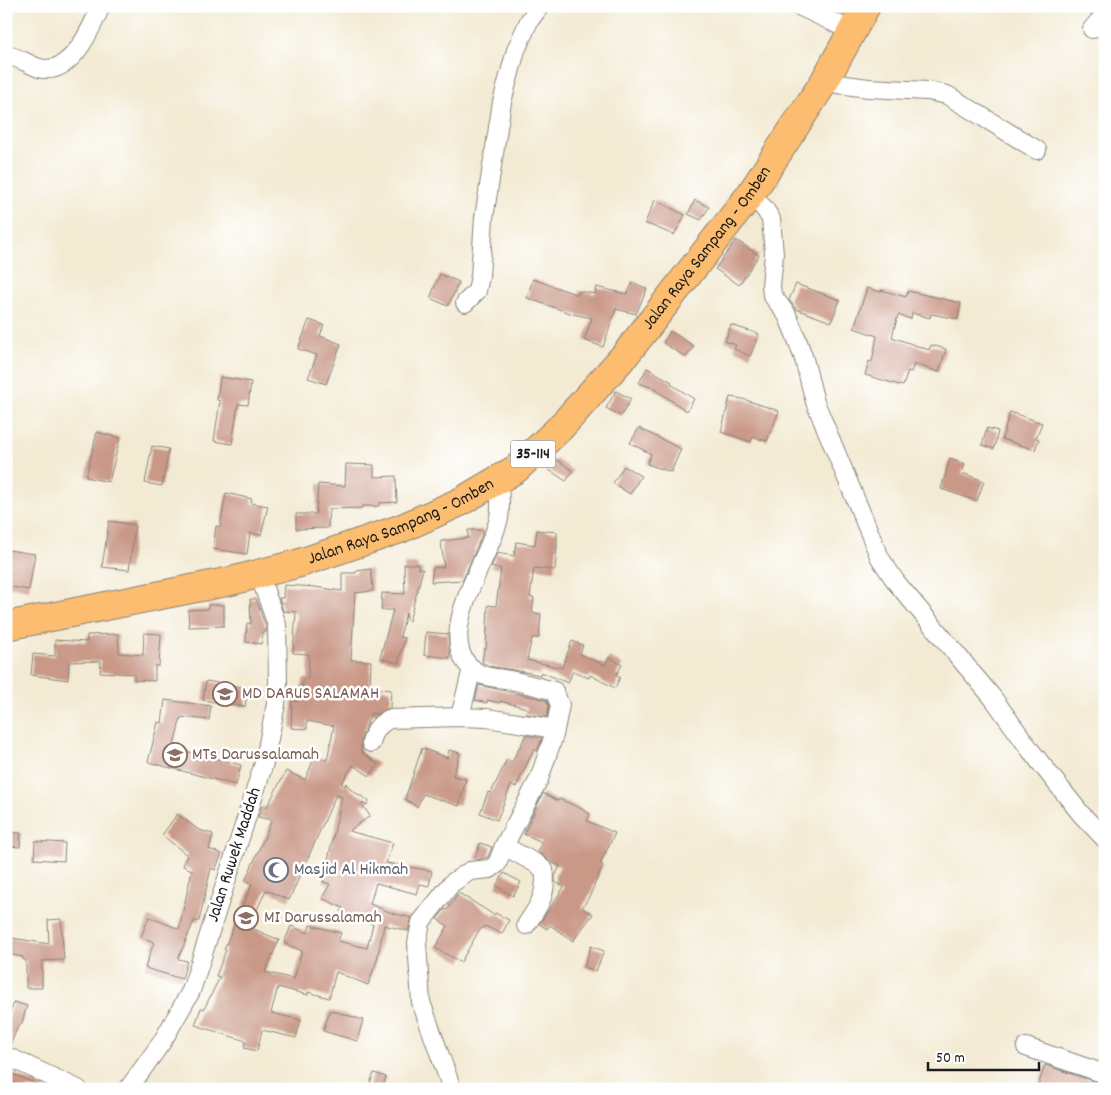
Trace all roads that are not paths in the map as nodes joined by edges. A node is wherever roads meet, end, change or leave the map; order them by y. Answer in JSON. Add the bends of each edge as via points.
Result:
{"nodes":[{"id":1,"x":101,"y":6,"type":"edge"},
{"id":2,"x":540,"y":6,"type":"edge"},
{"id":3,"x":799,"y":6,"type":"edge"},
{"id":4,"x":866,"y":6,"type":"edge"},
{"id":5,"x":1105,"y":14,"type":"edge"},
{"id":6,"x":1092,"y":30,"type":"dead end"},
{"id":7,"x":852,"y":31,"type":"junction"},
{"id":8,"x":6,"y":54,"type":"edge"},
{"id":9,"x":824,"y":82,"type":"junction"},
{"id":10,"x":1037,"y":150,"type":"dead end"},
{"id":11,"x":750,"y":195,"type":"junction"},
{"id":12,"x":465,"y":303,"type":"dead end"},
{"id":13,"x":498,"y":480,"type":"junction"},
{"id":14,"x":259,"y":574,"type":"junction"},
{"id":15,"x":6,"y":626,"type":"edge"},
{"id":16,"x":472,"y":668,"type":"junction"},
{"id":17,"x":460,"y":717,"type":"junction"},
{"id":18,"x":555,"y":729,"type":"junction"},
{"id":19,"x":371,"y":743,"type":"dead end"},
{"id":20,"x":1105,"y":839,"type":"edge"},
{"id":21,"x":504,"y":846,"type":"junction"},
{"id":22,"x":526,"y":925,"type":"dead end"},
{"id":23,"x":1026,"y":1047,"type":"dead end"},
{"id":24,"x":11,"y":1058,"type":"dead end"},
{"id":25,"x":1105,"y":1074,"type":"edge"},
{"id":26,"x":78,"y":1089,"type":"edge"},
{"id":27,"x":128,"y":1089,"type":"edge"},
{"id":28,"x":452,"y":1089,"type":"edge"}],
"edges":[{"from":1,"to":8,"type":"street","via":[[84,39],[69,60],[58,68],[40,68]]},
{"from":2,"to":12,"type":"street","via":[[516,50],[502,102],[484,218],[480,276],[477,291]]},
{"from":3,"to":7,"type":"street"},
{"from":4,"to":7,"type":"main road","name":"Jalan Raya Sampang - Omben","number":"35-114"},
{"from":5,"to":6,"type":"street"},
{"from":7,"to":9,"type":"main road","name":"Jalan Raya Sampang - Omben","number":"35-114"},
{"from":9,"to":10,"type":"street","via":[[947,94]]},
{"from":9,"to":11,"type":"main road","name":"Jalan Raya Sampang - Omben","number":"35-114"},
{"from":11,"to":13,"type":"main road","name":"Jalan Raya Sampang - Omben","number":"35-114","via":[[626,354],[544,444]]},
{"from":11,"to":20,"type":"street","via":[[770,219],[774,254],[772,295],[787,315],[795,334],[815,402],[880,558],[1081,814]]},
{"from":13,"to":14,"type":"main road","name":"Jalan Raya Sampang - Omben","number":"35-114","via":[[460,502],[400,529]]},
{"from":13,"to":16,"type":"street","via":[[498,520],[463,607],[459,627],[459,647],[465,663]]},
{"from":14,"to":15,"type":"main road","name":"Jalan Raya Sampang - Omben","number":"35-114"},
{"from":14,"to":27,"type":"street","name":"Jalan Ruwek Maddah","via":[[277,624],[276,697],[264,763],[191,991],[162,1042]]},
{"from":16,"to":17,"type":"street"},
{"from":16,"to":18,"type":"street","via":[[481,674],[554,690],[560,705]]},
{"from":17,"to":18,"type":"street"},
{"from":17,"to":19,"type":"street","via":[[389,719],[374,731]]},
{"from":18,"to":21,"type":"street","via":[[539,779]]},
{"from":21,"to":22,"type":"street","via":[[544,870],[546,889]]},
{"from":21,"to":28,"type":"street","via":[[497,864],[490,869],[470,871],[452,883],[421,922],[417,943],[421,1002]]},
{"from":23,"to":25,"type":"street"},
{"from":24,"to":26,"type":"street"}]}
